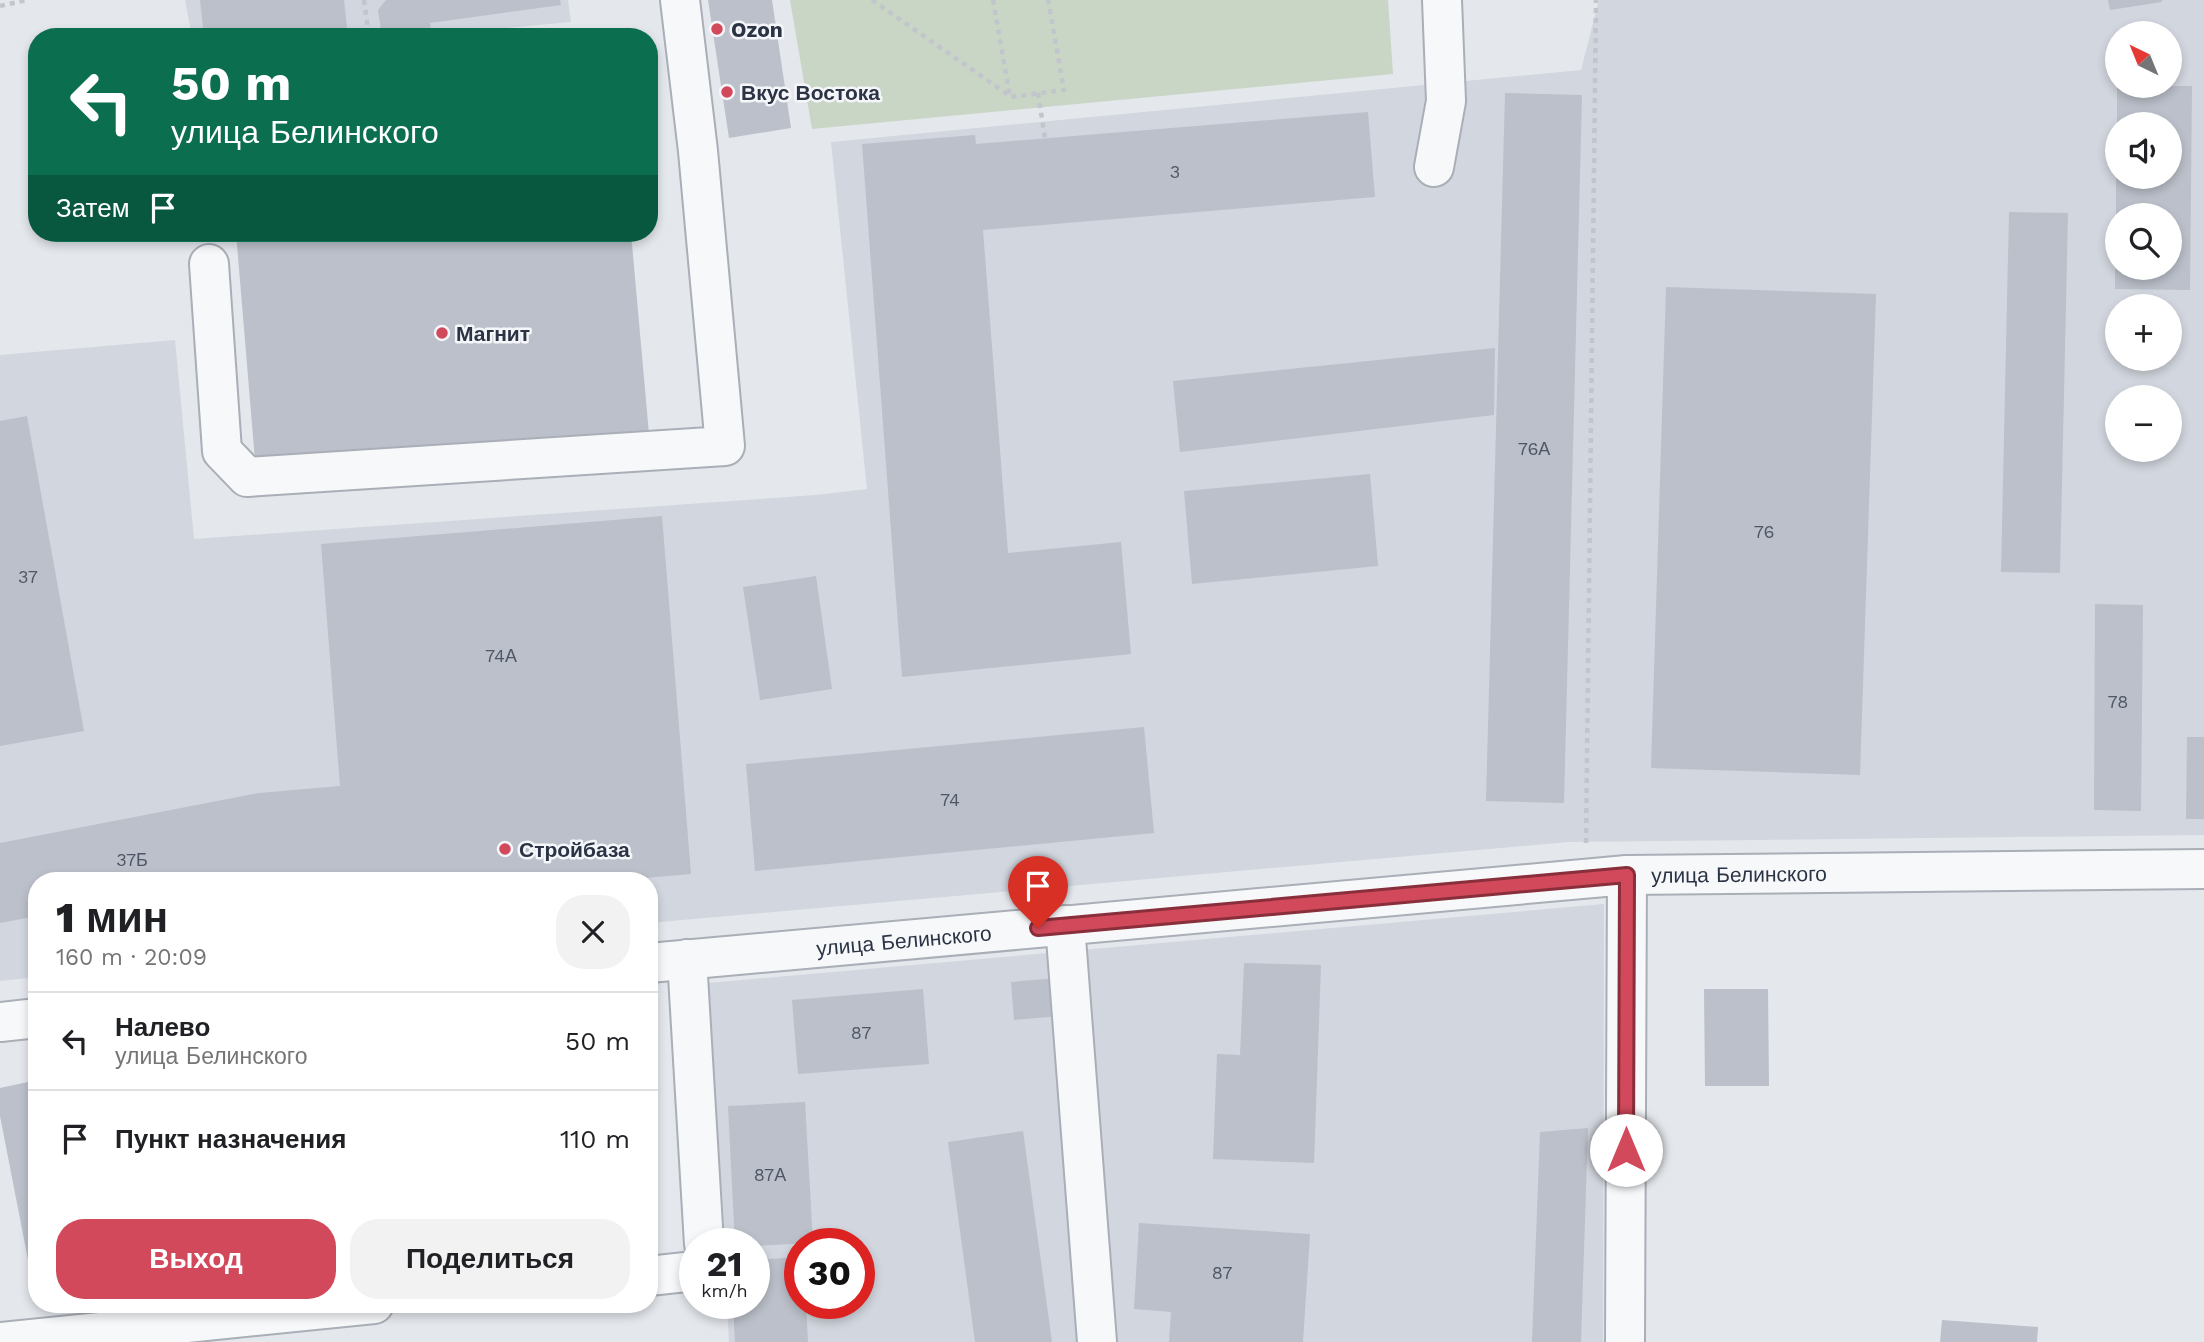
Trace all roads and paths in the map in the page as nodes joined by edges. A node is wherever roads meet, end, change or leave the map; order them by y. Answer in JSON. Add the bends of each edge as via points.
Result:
{"nodes":[{"id":1,"x":27,"y":0,"type":"edge"},
{"id":2,"x":364,"y":0,"type":"edge"},
{"id":3,"x":680,"y":0,"type":"edge"},
{"id":4,"x":872,"y":0,"type":"edge"},
{"id":5,"x":993,"y":0,"type":"edge"},
{"id":6,"x":1048,"y":0,"type":"edge"},
{"id":7,"x":1442,"y":0,"type":"edge"},
{"id":8,"x":1596,"y":0,"type":"edge"},
{"id":9,"x":0,"y":6,"type":"edge"},
{"id":10,"x":368,"y":28,"type":"edge"},
{"id":11,"x":1038,"y":93,"type":"junction"},
{"id":12,"x":1010,"y":97,"type":"junction"},
{"id":13,"x":1045,"y":138,"type":"dead end"},
{"id":14,"x":1434,"y":167,"type":"dead end"},
{"id":15,"x":209,"y":264,"type":"dead end"},
{"id":16,"x":2204,"y":869,"type":"edge"},
{"id":17,"x":1627,"y":875,"type":"junction"},
{"id":18,"x":1586,"y":879,"type":"junction"},
{"id":19,"x":1065,"y":925,"type":"junction"},
{"id":20,"x":687,"y":959,"type":"junction"},
{"id":21,"x":658,"y":962,"type":"edge"},
{"id":22,"x":28,"y":1019,"type":"edge"},
{"id":23,"x":0,"y":1022,"type":"edge"},
{"id":24,"x":703,"y":1228,"type":"edge"},
{"id":25,"x":679,"y":1273,"type":"edge"},
{"id":26,"x":658,"y":1275,"type":"edge"},
{"id":27,"x":193,"y":1313,"type":"edge"},
{"id":28,"x":153,"y":1315,"type":"edge"},
{"id":29,"x":0,"y":1342,"type":"edge"},
{"id":30,"x":1097,"y":1342,"type":"edge"},
{"id":31,"x":1625,"y":1342,"type":"edge"}],
"edges":[{"from":1,"to":9,"type":"path"},
{"from":2,"to":10,"type":"path"},
{"from":3,"to":15,"type":"street","via":[[725,446],[247,477],[222,451]]},
{"from":4,"to":12,"type":"path"},
{"from":5,"to":12,"type":"path"},
{"from":6,"to":11,"type":"path","via":[[1064,90]]},
{"from":7,"to":14,"type":"street","via":[[1446,101]]},
{"from":8,"to":18,"type":"path"},
{"from":11,"to":12,"type":"path"},
{"from":11,"to":13,"type":"path"},
{"from":16,"to":17,"type":"street","name":"улица Белинского"},
{"from":17,"to":18,"type":"street","name":"улица Белинского"},
{"from":17,"to":31,"type":"street"},
{"from":18,"to":19,"type":"street","name":"улица Белинского"},
{"from":19,"to":20,"type":"street","name":"улица Белинского"},
{"from":19,"to":30,"type":"street"},
{"from":20,"to":21,"type":"street","name":"улица Белинского"},
{"from":20,"to":24,"type":"street"},
{"from":22,"to":23,"type":"street"},
{"from":25,"to":26,"type":"street"},
{"from":27,"to":28,"type":"street"},
{"from":28,"to":29,"type":"street"}]}
